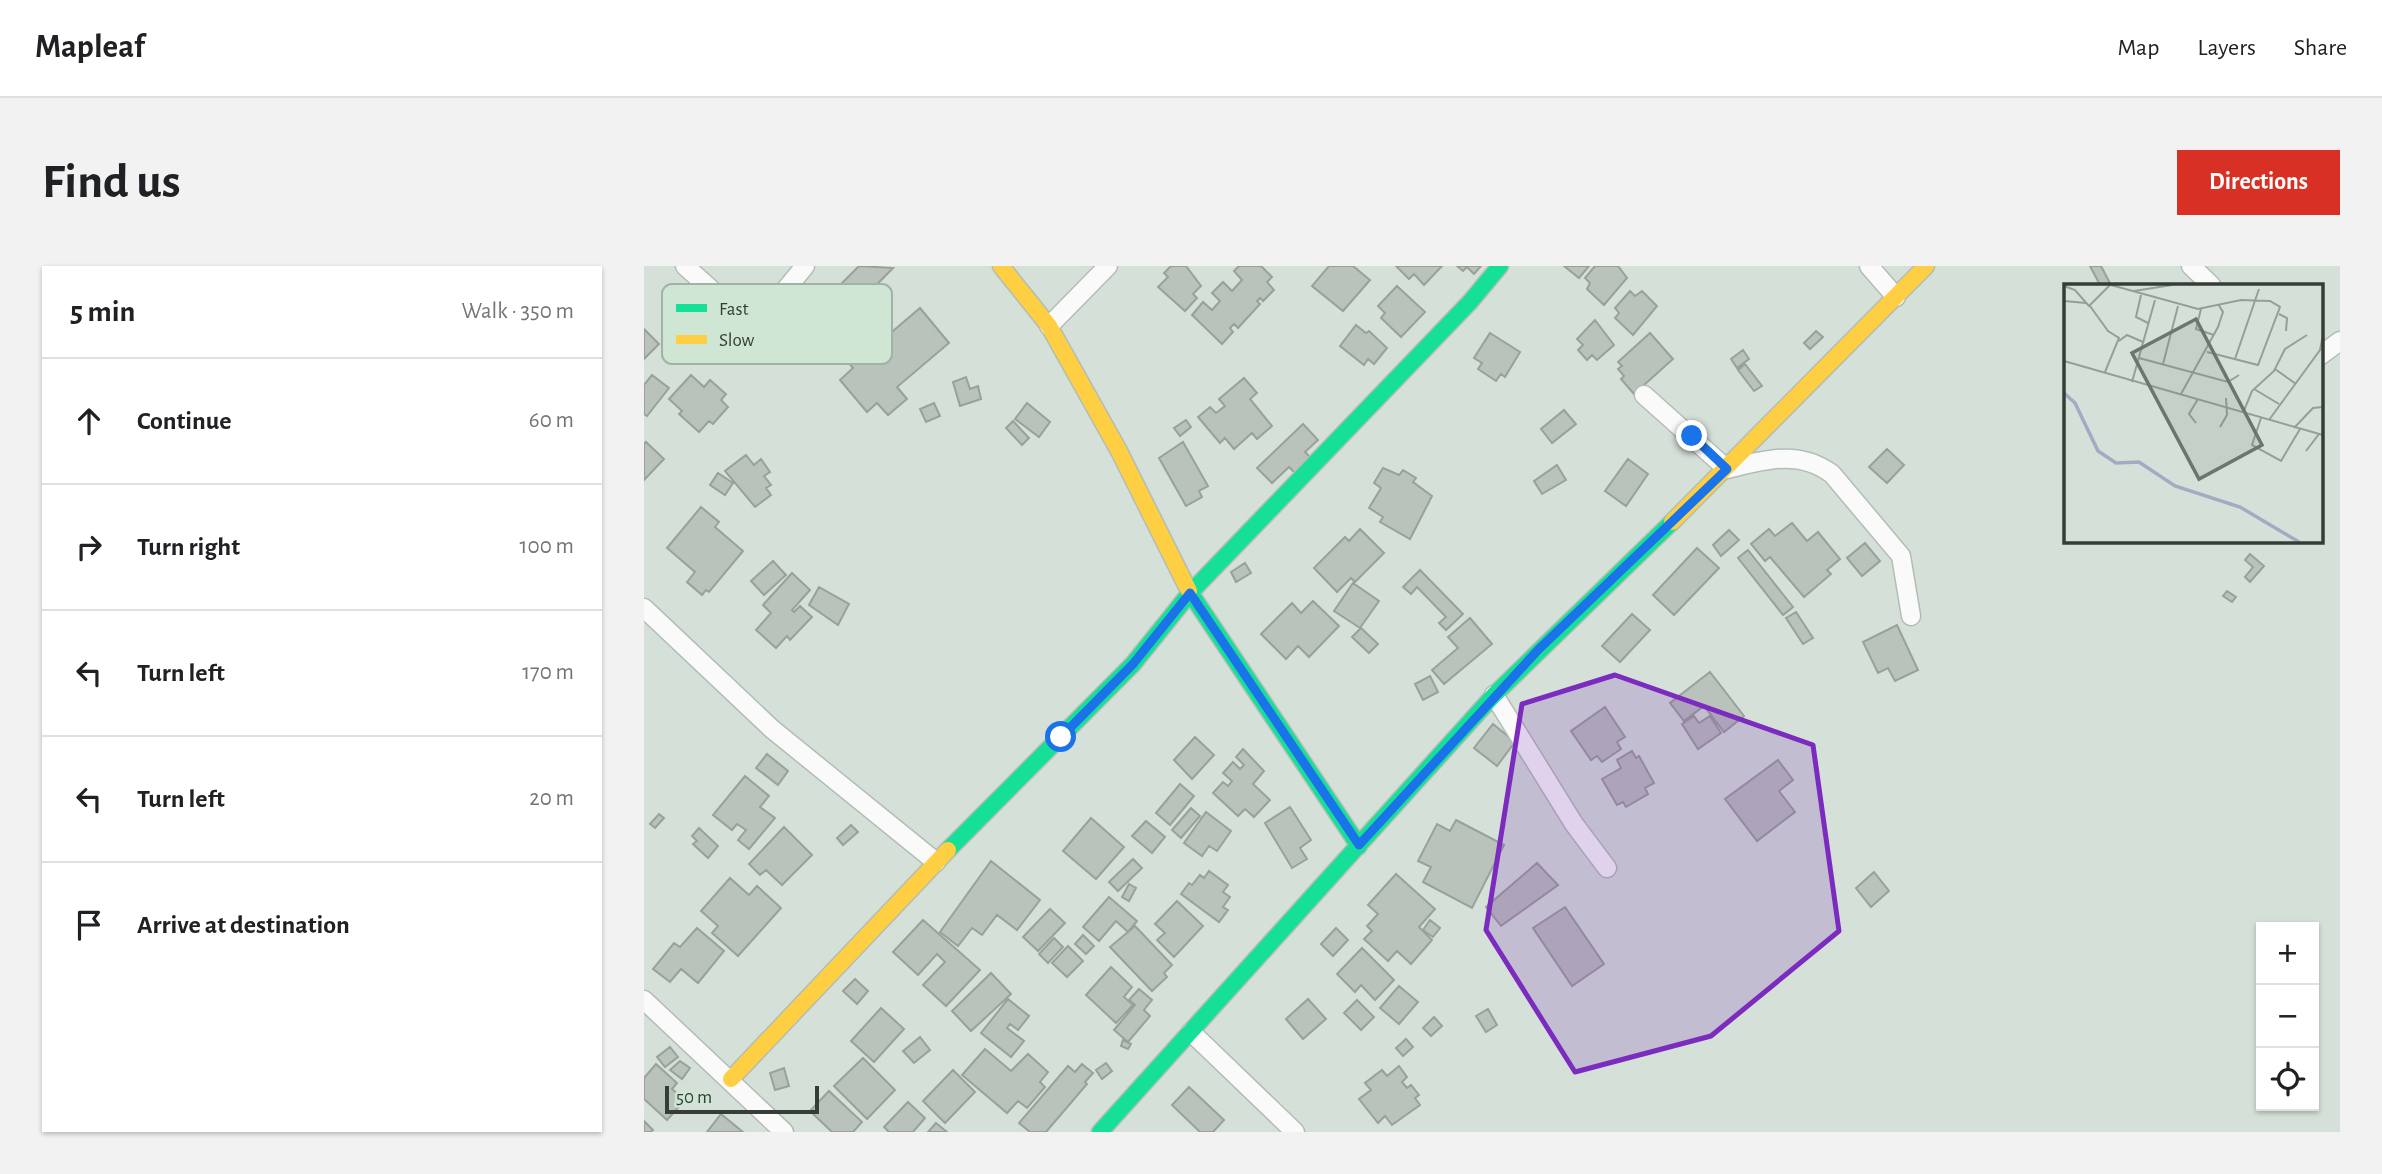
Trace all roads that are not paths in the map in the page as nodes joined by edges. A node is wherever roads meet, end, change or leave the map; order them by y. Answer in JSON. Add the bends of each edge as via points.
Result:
{"nodes":[{"id":1,"x":685,"y":266,"type":"edge"},
{"id":2,"x":805,"y":266,"type":"edge"},
{"id":3,"x":1000,"y":266,"type":"edge"},
{"id":4,"x":1108,"y":266,"type":"edge"},
{"id":5,"x":1500,"y":266,"type":"edge"},
{"id":6,"x":1869,"y":266,"type":"edge"},
{"id":7,"x":1926,"y":266,"type":"edge"},
{"id":8,"x":2191,"y":266,"type":"edge"},
{"id":9,"x":705,"y":284,"type":"edge"},
{"id":10,"x":790,"y":284,"type":"edge"},
{"id":11,"x":2210,"y":284,"type":"edge"},
{"id":12,"x":1896,"y":296,"type":"junction"},
{"id":13,"x":1049,"y":326,"type":"junction"},
{"id":14,"x":2340,"y":341,"type":"edge"},
{"id":15,"x":2322,"y":354,"type":"edge"},
{"id":16,"x":1644,"y":395,"type":"dead end"},
{"id":17,"x":1727,"y":469,"type":"junction"},
{"id":18,"x":1190,"y":593,"type":"junction"},
{"id":19,"x":644,"y":608,"type":"edge"},
{"id":20,"x":1910,"y":616,"type":"dead end"},
{"id":21,"x":1494,"y":695,"type":"junction"},
{"id":22,"x":1359,"y":845,"type":"junction"},
{"id":23,"x":936,"y":862,"type":"junction"},
{"id":24,"x":1606,"y":868,"type":"dead end"},
{"id":25,"x":644,"y":1000,"type":"edge"},
{"id":26,"x":1191,"y":1032,"type":"junction"},
{"id":27,"x":731,"y":1079,"type":"junction"},
{"id":28,"x":784,"y":1132,"type":"edge"},
{"id":29,"x":1100,"y":1132,"type":"edge"},
{"id":30,"x":1295,"y":1132,"type":"edge"}],
"edges":[{"from":1,"to":9,"type":"street"},
{"from":2,"to":10,"type":"street"},
{"from":3,"to":13,"type":"street"},
{"from":4,"to":13,"type":"street"},
{"from":5,"to":18,"type":"street"},
{"from":6,"to":12,"type":"street"},
{"from":7,"to":12,"type":"street"},
{"from":8,"to":11,"type":"street"},
{"from":12,"to":17,"type":"street"},
{"from":13,"to":18,"type":"street"},
{"from":14,"to":15,"type":"street"},
{"from":16,"to":17,"type":"street"},
{"from":17,"to":20,"type":"street","via":[[1796,458],[1832,474],[1898,550],[1905,568]]},
{"from":17,"to":21,"type":"street"},
{"from":18,"to":22,"type":"street"},
{"from":18,"to":23,"type":"street","via":[[1133,664]]},
{"from":19,"to":23,"type":"street","via":[[772,729]]},
{"from":21,"to":22,"type":"street"},
{"from":21,"to":24,"type":"street"},
{"from":22,"to":26,"type":"street"},
{"from":23,"to":27,"type":"street"},
{"from":25,"to":27,"type":"street"},
{"from":26,"to":29,"type":"street"},
{"from":26,"to":30,"type":"street"},
{"from":27,"to":28,"type":"street"}]}
